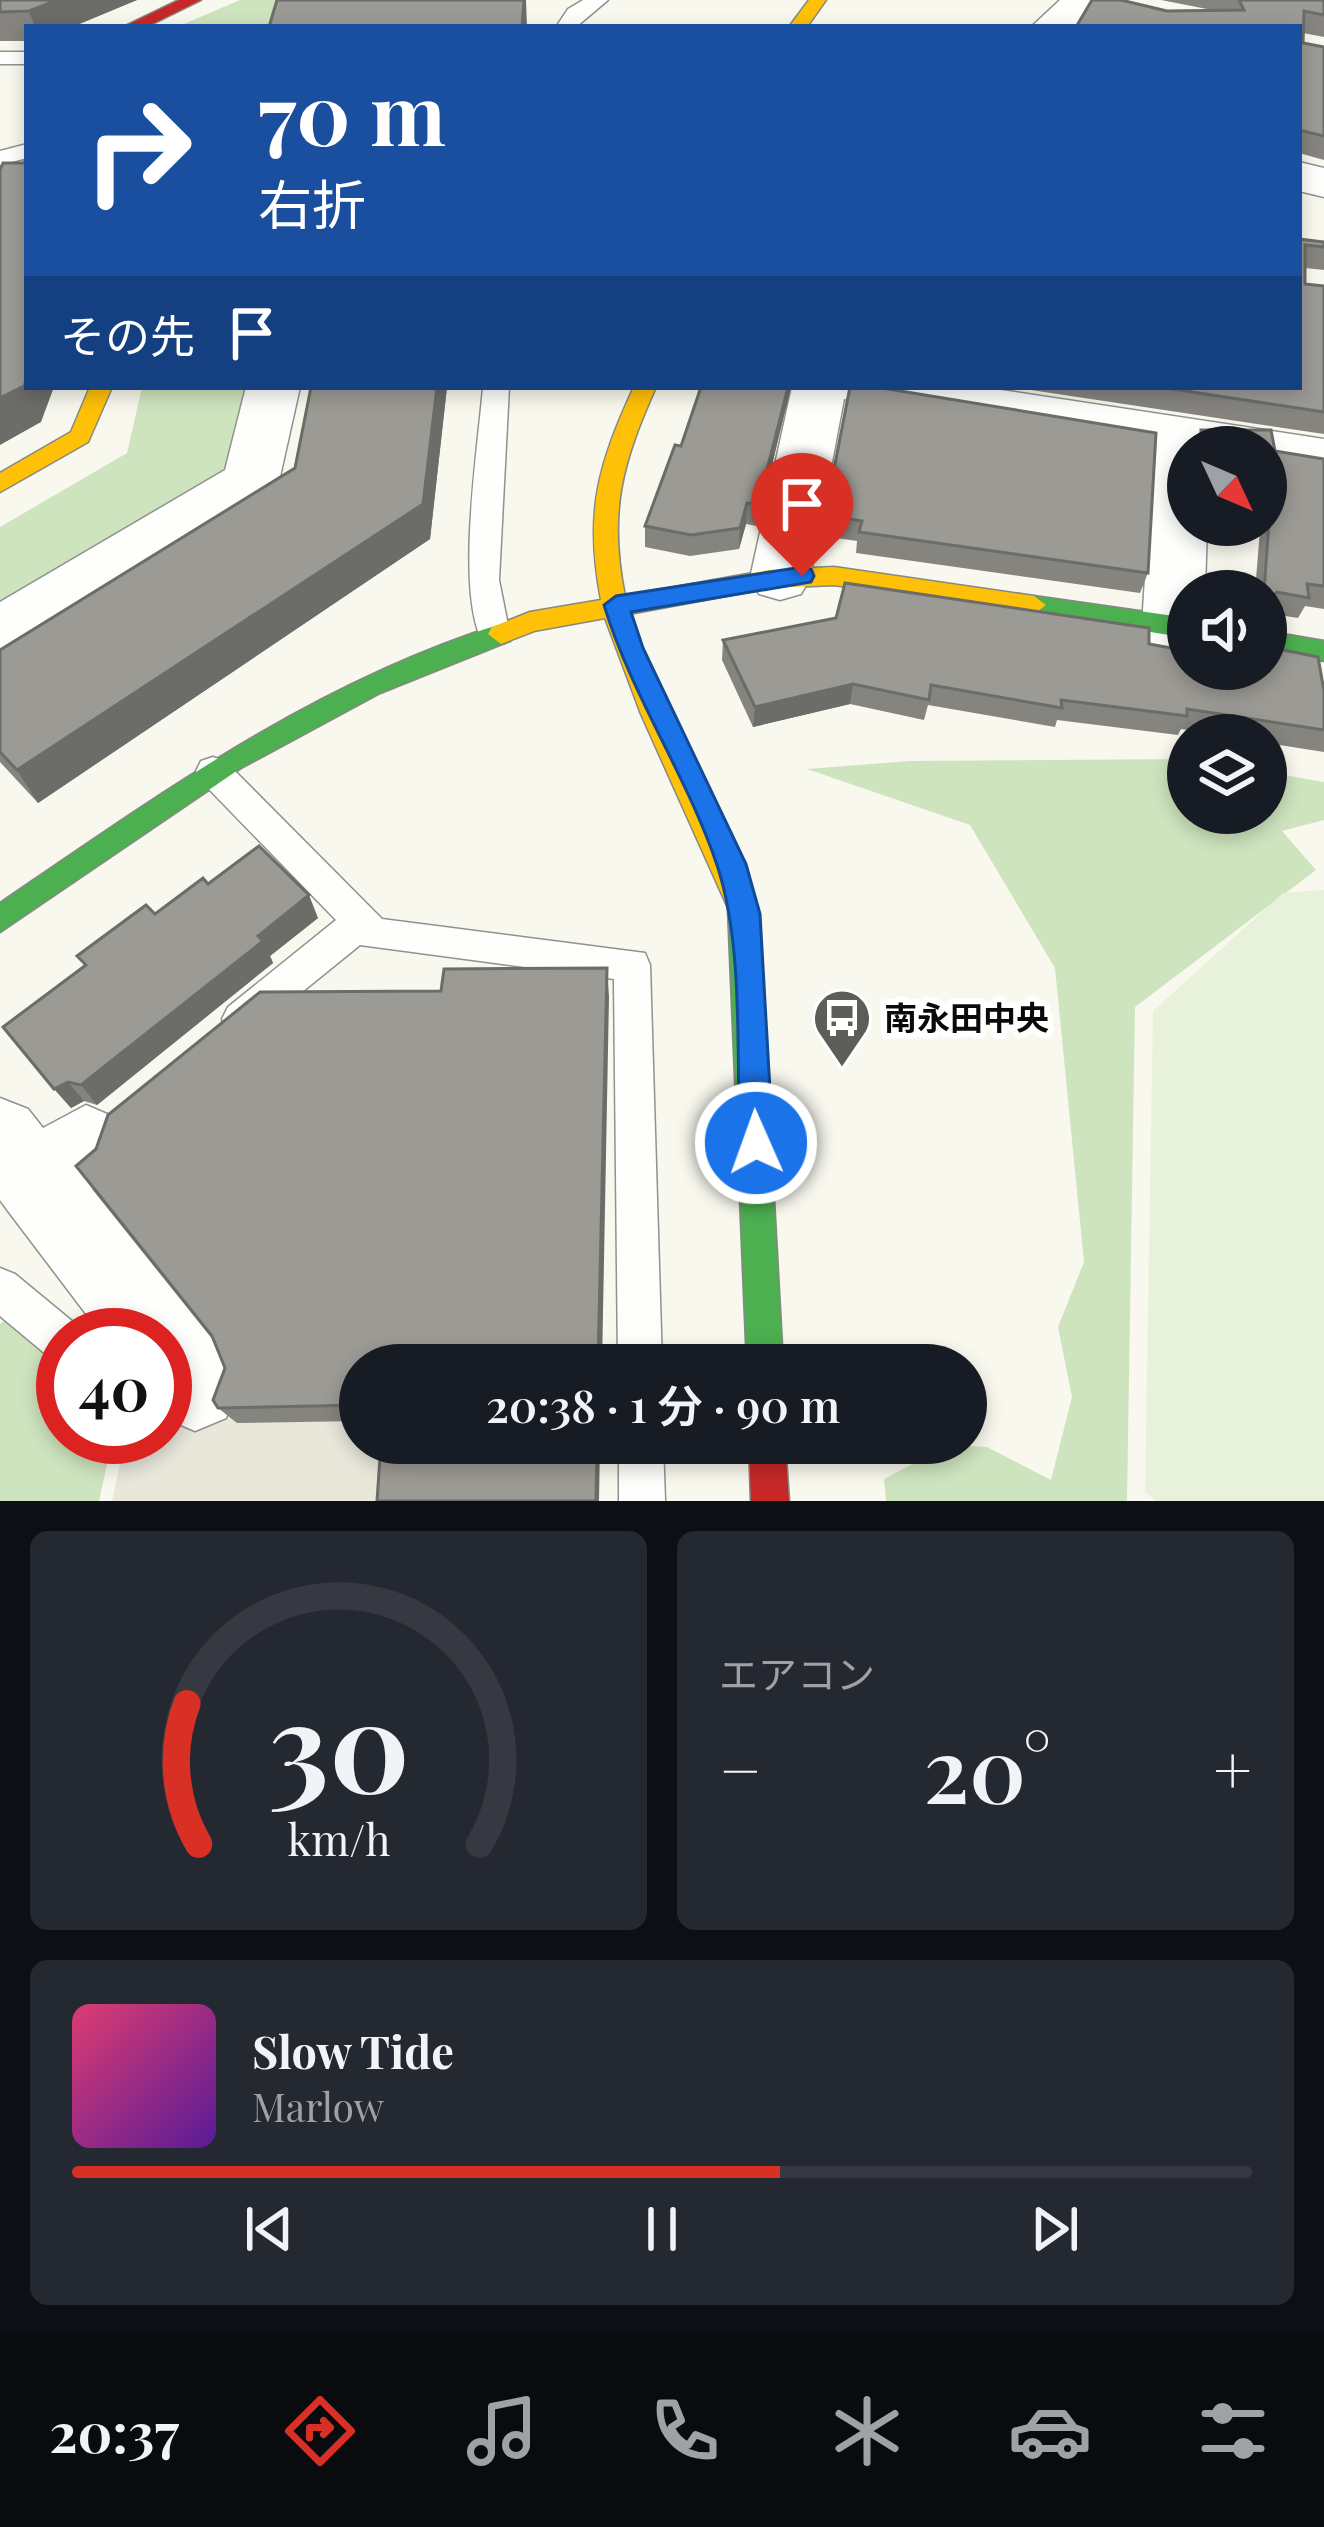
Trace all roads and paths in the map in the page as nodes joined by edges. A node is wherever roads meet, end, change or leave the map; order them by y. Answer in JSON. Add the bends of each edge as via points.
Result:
{"nodes":[{"id":1,"x":193,"y":0,"type":"edge"},
{"id":2,"x":598,"y":0,"type":"edge"},
{"id":3,"x":1103,"y":2,"type":"edge"},
{"id":4,"x":139,"y":24,"type":"edge"},
{"id":5,"x":568,"y":24,"type":"edge"},
{"id":6,"x":1058,"y":24,"type":"edge"},
{"id":7,"x":100,"y":390,"type":"edge"},
{"id":8,"x":272,"y":390,"type":"edge"},
{"id":9,"x":496,"y":390,"type":"edge"},
{"id":10,"x":644,"y":390,"type":"edge"},
{"id":11,"x":818,"y":390,"type":"edge"},
{"id":12,"x":883,"y":390,"type":"edge"},
{"id":13,"x":1167,"y":434,"type":"edge"},
{"id":14,"x":1287,"y":452,"type":"edge"},
{"id":15,"x":1324,"y":458,"type":"edge"},
{"id":16,"x":0,"y":484,"type":"edge"},
{"id":17,"x":780,"y":578,"type":"junction"},
{"id":18,"x":616,"y":605,"type":"junction"},
{"id":19,"x":1167,"y":625,"type":"edge"},
{"id":20,"x":0,"y":631,"type":"edge"},
{"id":21,"x":494,"y":635,"type":"junction"},
{"id":22,"x":1287,"y":645,"type":"edge"},
{"id":23,"x":1324,"y":651,"type":"edge"},
{"id":24,"x":213,"y":771,"type":"junction"},
{"id":25,"x":0,"y":919,"type":"edge"},
{"id":26,"x":361,"y":922,"type":"junction"},
{"id":27,"x":214,"y":1041,"type":"edge"},
{"id":28,"x":69,"y":1148,"type":"edge"},
{"id":29,"x":0,"y":1289,"type":"edge"},
{"id":30,"x":148,"y":1308,"type":"edge"},
{"id":31,"x":36,"y":1319,"type":"edge"},
{"id":32,"x":640,"y":1344,"type":"edge"},
{"id":33,"x":764,"y":1344,"type":"edge"},
{"id":34,"x":641,"y":1464,"type":"edge"},
{"id":35,"x":768,"y":1464,"type":"edge"},
{"id":36,"x":642,"y":1501,"type":"edge"},
{"id":37,"x":770,"y":1501,"type":"edge"}],
"edges":[{"from":1,"to":4,"type":"street"},
{"from":2,"to":5,"type":"lane"},
{"from":3,"to":6,"type":"street"},
{"from":7,"to":16,"type":"street","via":[[80,437]]},
{"from":8,"to":20,"type":"street","via":[[251,481]]},
{"from":9,"to":21,"type":"lane","via":[[484,580]]},
{"from":10,"to":18,"type":"street","via":[[604,508]]},
{"from":11,"to":17,"type":"street"},
{"from":12,"to":13,"type":"street"},
{"from":14,"to":15,"type":"street"},
{"from":17,"to":18,"type":"street"},
{"from":17,"to":19,"type":"street","via":[[870,578]]},
{"from":18,"to":21,"type":"street"},
{"from":18,"to":33,"type":"street","via":[[731,864],[745,914]]},
{"from":21,"to":24,"type":"street","via":[[371,686]]},
{"from":22,"to":23,"type":"street"},
{"from":24,"to":25,"type":"street"},
{"from":24,"to":26,"type":"lane"},
{"from":26,"to":27,"type":"lane"},
{"from":26,"to":32,"type":"lane","via":[[373,934],[632,964]]},
{"from":28,"to":30,"type":"street"},
{"from":29,"to":31,"type":"lane"},
{"from":34,"to":36,"type":"lane"},
{"from":35,"to":37,"type":"street"}]}
